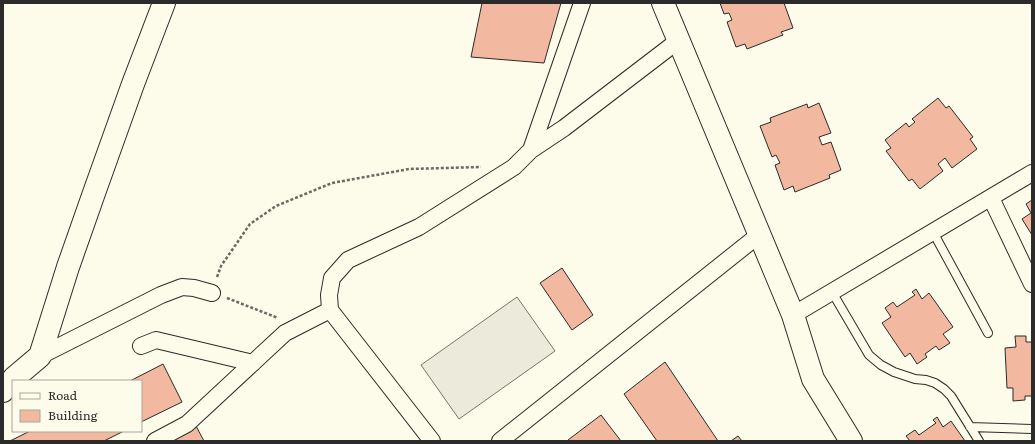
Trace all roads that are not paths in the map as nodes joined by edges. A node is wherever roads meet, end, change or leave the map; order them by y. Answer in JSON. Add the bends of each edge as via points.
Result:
{"nodes":[{"id":1,"x":164,"y":3,"type":"edge"},
{"id":2,"x":582,"y":3,"type":"edge"},
{"id":3,"x":663,"y":3,"type":"edge"},
{"id":4,"x":679,"y":40,"type":"junction"},
{"id":5,"x":531,"y":150,"type":"junction"},
{"id":6,"x":1032,"y":173,"type":"edge"},
{"id":7,"x":991,"y":198,"type":"junction"},
{"id":8,"x":933,"y":232,"type":"junction"},
{"id":9,"x":760,"y":234,"type":"junction"},
{"id":10,"x":1032,"y":284,"type":"edge"},
{"id":11,"x":832,"y":292,"type":"junction"},
{"id":12,"x":212,"y":293,"type":"road end"},
{"id":13,"x":330,"y":310,"type":"junction"},
{"id":14,"x":793,"y":315,"type":"junction"},
{"id":15,"x":988,"y":333,"type":"dead end"},
{"id":16,"x":140,"y":346,"type":"dead end"},
{"id":17,"x":40,"y":356,"type":"junction"},
{"id":18,"x":252,"y":363,"type":"junction"},
{"id":19,"x":12,"y":380,"type":"edge"},
{"id":20,"x":12,"y":381,"type":"edge"},
{"id":21,"x":3,"y":392,"type":"edge"},
{"id":22,"x":970,"y":427,"type":"junction"},
{"id":23,"x":1032,"y":429,"type":"edge"},
{"id":24,"x":155,"y":441,"type":"edge"},
{"id":25,"x":432,"y":441,"type":"edge"},
{"id":26,"x":500,"y":441,"type":"edge"},
{"id":27,"x":851,"y":441,"type":"edge"},
{"id":28,"x":979,"y":441,"type":"edge"}],
"edges":[{"from":1,"to":17,"type":"street","via":[[91,201]]},
{"from":2,"to":5,"type":"street"},
{"from":3,"to":4,"type":"street"},
{"from":4,"to":5,"type":"street","via":[[564,128]]},
{"from":4,"to":9,"type":"street"},
{"from":5,"to":13,"type":"street","via":[[514,167],[419,227],[348,260],[332,278]]},
{"from":6,"to":7,"type":"street"},
{"from":7,"to":8,"type":"street"},
{"from":7,"to":10,"type":"street"},
{"from":8,"to":11,"type":"street"},
{"from":8,"to":15,"type":"lane"},
{"from":9,"to":14,"type":"street"},
{"from":9,"to":26,"type":"street"},
{"from":11,"to":14,"type":"street"},
{"from":11,"to":22,"type":"lane","via":[[869,355],[894,372],[935,383],[944,389]]},
{"from":12,"to":17,"type":"street","via":[[182,287]]},
{"from":13,"to":18,"type":"street","via":[[286,333]]},
{"from":13,"to":25,"type":"street"},
{"from":14,"to":27,"type":"street","via":[[813,379]]},
{"from":16,"to":18,"type":"street","via":[[156,340]]},
{"from":17,"to":19,"type":"street"},
{"from":18,"to":24,"type":"street","via":[[187,424]]},
{"from":20,"to":21,"type":"street"},
{"from":22,"to":23,"type":"lane"},
{"from":22,"to":28,"type":"lane"}]}
